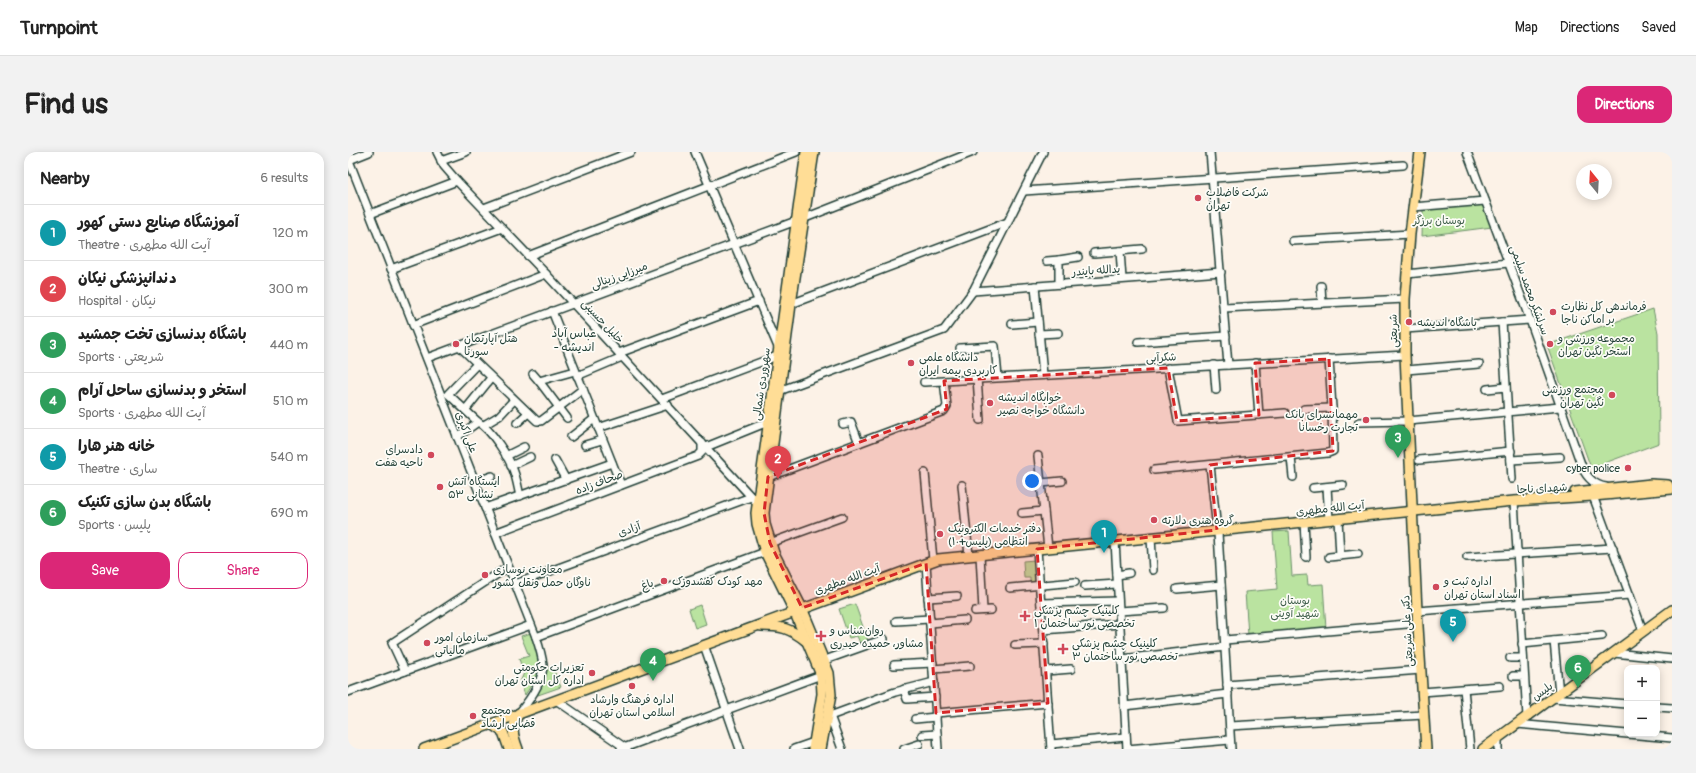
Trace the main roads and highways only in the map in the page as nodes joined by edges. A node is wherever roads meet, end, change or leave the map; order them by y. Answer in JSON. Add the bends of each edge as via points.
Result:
{"nodes":[{"id":1,"x":806,"y":152,"type":"edge"},
{"id":2,"x":814,"y":152,"type":"edge"},
{"id":3,"x":1420,"y":152,"type":"edge"},
{"id":4,"x":800,"y":219,"type":"junction"},
{"id":5,"x":1672,"y":485,"type":"edge"},
{"id":6,"x":1672,"y":489,"type":"edge"},
{"id":7,"x":1518,"y":501,"type":"junction"},
{"id":8,"x":1413,"y":511,"type":"junction"},
{"id":9,"x":767,"y":548,"type":"junction"},
{"id":10,"x":799,"y":607,"type":"junction"},
{"id":11,"x":1672,"y":610,"type":"edge"},
{"id":12,"x":756,"y":626,"type":"junction"},
{"id":13,"x":808,"y":642,"type":"junction"},
{"id":14,"x":519,"y":713,"type":"junction"},
{"id":15,"x":491,"y":724,"type":"junction"},
{"id":16,"x":818,"y":746,"type":"edge"},
{"id":17,"x":424,"y":749,"type":"edge"},
{"id":18,"x":509,"y":749,"type":"edge"},
{"id":19,"x":518,"y":749,"type":"edge"},
{"id":20,"x":1426,"y":749,"type":"edge"},
{"id":21,"x":1483,"y":749,"type":"edge"}],
"edges":[{"from":1,"to":4,"type":"main road","name":"سهروردی شمالی"},
{"from":2,"to":4,"type":"main road","name":"سهروردی شمالی"},
{"from":3,"to":8,"type":"main road","name":"شریعتی","via":[[1405,299],[1405,355]]},
{"from":4,"to":9,"type":"main road","name":"سهروردی شمالی","via":[[764,513]]},
{"from":4,"to":9,"type":"main road","name":"سهروردی شمالی","via":[[768,422],[752,498],[757,524]]},
{"from":5,"to":7,"type":"main road","via":[[1651,484],[1550,494]]},
{"from":6,"to":7,"type":"main road","name":"شهدای ناجا"},
{"from":7,"to":8,"type":"main road","name":"شهدای ناجا"},
{"from":8,"to":10,"type":"main road","name":"آیت الله مطهری","via":[[929,562]]},
{"from":8,"to":20,"type":"main road","name":"دکتر علی شریعتی"},
{"from":9,"to":10,"type":"main road","name":"سهروردی شمالی"},
{"from":10,"to":12,"type":"main road","name":"آیت الله مطهری"},
{"from":10,"to":13,"type":"main road"},
{"from":10,"to":16,"type":"main road","via":[[825,660],[831,682],[829,713]]},
{"from":11,"to":21,"type":"main road","name":"پلیس"},
{"from":12,"to":13,"type":"main road","via":[[785,628]]},
{"from":12,"to":14,"type":"main road","name":"آیت الله مطهری"},
{"from":13,"to":16,"type":"main road","via":[[821,675]]},
{"from":14,"to":15,"type":"main road","name":"آیت الله مطهری"},
{"from":14,"to":19,"type":"main road","via":[[513,728]]},
{"from":15,"to":17,"type":"main road","name":"آیت الله مطهری"},
{"from":15,"to":18,"type":"main road","via":[[503,732]]}]}
